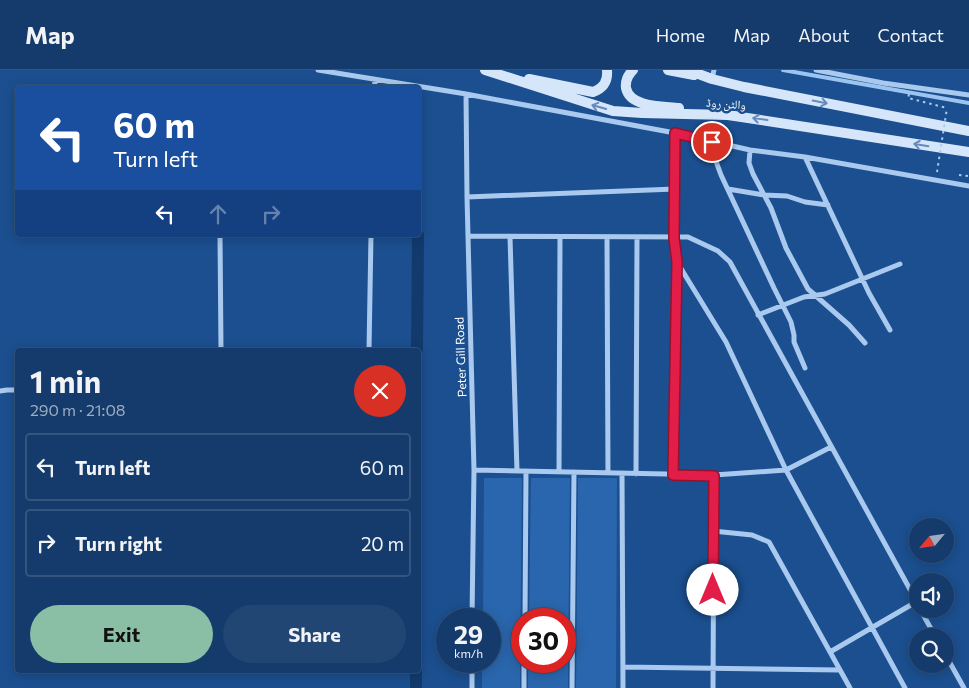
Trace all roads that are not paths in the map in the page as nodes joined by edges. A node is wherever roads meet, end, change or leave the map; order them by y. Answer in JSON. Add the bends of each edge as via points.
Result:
{"nodes":[{"id":1,"x":318,"y":70,"type":"edge"},
{"id":2,"x":485,"y":70,"type":"edge"},
{"id":3,"x":489,"y":70,"type":"edge"},
{"id":4,"x":607,"y":70,"type":"edge"},
{"id":5,"x":633,"y":70,"type":"edge"},
{"id":6,"x":668,"y":70,"type":"edge"},
{"id":7,"x":688,"y":70,"type":"edge"},
{"id":8,"x":816,"y":70,"type":"edge"},
{"id":9,"x":713,"y":74,"type":"edge"},
{"id":10,"x":374,"y":80,"type":"junction"},
{"id":11,"x":375,"y":85,"type":"edge"},
{"id":12,"x":407,"y":85,"type":"edge"},
{"id":13,"x":421,"y":87,"type":"edge"},
{"id":14,"x":466,"y":94,"type":"junction"},
{"id":15,"x":969,"y":95,"type":"edge"},
{"id":16,"x":722,"y":115,"type":"junction"},
{"id":17,"x":969,"y":131,"type":"edge"},
{"id":18,"x":675,"y":133,"type":"junction"},
{"id":19,"x":712,"y":142,"type":"junction"},
{"id":20,"x":750,"y":150,"type":"junction"},
{"id":21,"x":969,"y":152,"type":"edge"},
{"id":22,"x":805,"y":157,"type":"junction"},
{"id":23,"x":969,"y":186,"type":"edge"},
{"id":24,"x":674,"y":189,"type":"junction"},
{"id":25,"x":728,"y":189,"type":"junction"},
{"id":26,"x":764,"y":195,"type":"junction"},
{"id":27,"x":467,"y":198,"type":"junction"},
{"id":28,"x":828,"y":205,"type":"junction"},
{"id":29,"x":468,"y":236,"type":"junction"},
{"id":30,"x":220,"y":237,"type":"edge"},
{"id":31,"x":371,"y":237,"type":"edge"},
{"id":32,"x":510,"y":237,"type":"junction"},
{"id":33,"x":560,"y":238,"type":"junction"},
{"id":34,"x":608,"y":238,"type":"junction"},
{"id":35,"x":637,"y":238,"type":"junction"},
{"id":36,"x":674,"y":238,"type":"junction"},
{"id":37,"x":677,"y":262,"type":"junction"},
{"id":38,"x":900,"y":264,"type":"dead end"},
{"id":39,"x":862,"y":280,"type":"junction"},
{"id":40,"x":815,"y":295,"type":"junction"},
{"id":41,"x":782,"y":304,"type":"junction"},
{"id":42,"x":758,"y":315,"type":"junction"},
{"id":43,"x":890,"y":330,"type":"dead end"},
{"id":44,"x":865,"y":343,"type":"dead end"},
{"id":45,"x":221,"y":348,"type":"edge"},
{"id":46,"x":369,"y":348,"type":"edge"},
{"id":47,"x":805,"y":368,"type":"dead end"},
{"id":48,"x":15,"y":390,"type":"edge"},
{"id":49,"x":0,"y":391,"type":"edge"},
{"id":50,"x":831,"y":447,"type":"junction"},
{"id":51,"x":474,"y":470,"type":"junction"},
{"id":52,"x":786,"y":470,"type":"junction"},
{"id":53,"x":517,"y":471,"type":"junction"},
{"id":54,"x":526,"y":471,"type":"junction"},
{"id":55,"x":559,"y":472,"type":"junction"},
{"id":56,"x":574,"y":472,"type":"junction"},
{"id":57,"x":608,"y":473,"type":"junction"},
{"id":58,"x":622,"y":473,"type":"junction"},
{"id":59,"x":636,"y":474,"type":"junction"},
{"id":60,"x":673,"y":475,"type":"junction"},
{"id":61,"x":714,"y":476,"type":"junction"},
{"id":62,"x":713,"y":531,"type":"junction"},
{"id":63,"x":909,"y":588,"type":"edge"},
{"id":64,"x":472,"y":608,"type":"edge"},
{"id":65,"x":525,"y":608,"type":"edge"},
{"id":66,"x":909,"y":608,"type":"edge"},
{"id":67,"x":872,"y":629,"type":"junction"},
{"id":68,"x":830,"y":652,"type":"junction"},
{"id":69,"x":622,"y":666,"type":"junction"},
{"id":70,"x":713,"y":668,"type":"junction"},
{"id":71,"x":840,"y":670,"type":"junction"},
{"id":72,"x":954,"y":670,"type":"edge"},
{"id":73,"x":472,"y":673,"type":"edge"},
{"id":74,"x":524,"y":673,"type":"edge"},
{"id":75,"x":472,"y":688,"type":"edge"},
{"id":76,"x":524,"y":688,"type":"edge"},
{"id":77,"x":572,"y":688,"type":"edge"},
{"id":78,"x":623,"y":688,"type":"edge"},
{"id":79,"x":713,"y":688,"type":"edge"},
{"id":80,"x":850,"y":688,"type":"edge"},
{"id":81,"x":905,"y":688,"type":"edge"},
{"id":82,"x":964,"y":688,"type":"edge"}],
"edges":[{"from":1,"to":10,"type":"street"},
{"from":16,"to":2,"type":"main road","name":"والٹن روڈ","one_way":true,"via":[[613,111]]},
{"from":3,"to":4,"type":"main road","via":[[593,92],[603,87]]},
{"from":5,"to":16,"type":"main road","via":[[626,79],[632,98]]},
{"from":6,"to":9,"type":"main road"},
{"from":7,"to":9,"type":"main road","name":"والٹن روڈ"},
{"from":8,"to":15,"type":"street"},
{"from":9,"to":17,"type":"main road","name":"والٹن روڈ","one_way":true,"via":[[744,87]]},
{"from":10,"to":11,"type":"street"},
{"from":10,"to":12,"type":"street"},
{"from":13,"to":14,"type":"street"},
{"from":14,"to":18,"type":"street"},
{"from":14,"to":27,"type":"street","name":"Peter Gill Road"},
{"from":21,"to":16,"type":"main road","name":"والٹن روڈ","one_way":true},
{"from":18,"to":19,"type":"street"},
{"from":18,"to":24,"type":"street"},
{"from":19,"to":20,"type":"street"},
{"from":19,"to":25,"type":"street","via":[[714,156]]},
{"from":20,"to":22,"type":"street"},
{"from":20,"to":26,"type":"street","via":[[749,163]]},
{"from":22,"to":23,"type":"street"},
{"from":22,"to":28,"type":"street"},
{"from":24,"to":27,"type":"street"},
{"from":24,"to":36,"type":"street"},
{"from":25,"to":26,"type":"street"},
{"from":25,"to":41,"type":"street"},
{"from":26,"to":28,"type":"street","via":[[787,196]]},
{"from":26,"to":40,"type":"street","via":[[786,248],[808,289]]},
{"from":27,"to":29,"type":"street","name":"Peter Gill Road"},
{"from":28,"to":39,"type":"street"},
{"from":29,"to":32,"type":"street"},
{"from":29,"to":51,"type":"street","name":"Peter Gill Road"},
{"from":30,"to":45,"type":"street"},
{"from":31,"to":46,"type":"street"},
{"from":32,"to":33,"type":"street"},
{"from":32,"to":53,"type":"street"},
{"from":33,"to":34,"type":"street"},
{"from":33,"to":55,"type":"street"},
{"from":34,"to":35,"type":"street"},
{"from":34,"to":57,"type":"street"},
{"from":35,"to":36,"type":"street"},
{"from":35,"to":59,"type":"street"},
{"from":36,"to":37,"type":"street"},
{"from":36,"to":42,"type":"street","via":[[688,237],[718,251],[730,262]]},
{"from":37,"to":52,"type":"street","via":[[726,342]]},
{"from":37,"to":60,"type":"street"},
{"from":38,"to":39,"type":"street"},
{"from":39,"to":40,"type":"street"},
{"from":39,"to":43,"type":"street"},
{"from":40,"to":41,"type":"street"},
{"from":40,"to":44,"type":"street"},
{"from":41,"to":42,"type":"street"},
{"from":41,"to":47,"type":"street"},
{"from":42,"to":50,"type":"street"},
{"from":48,"to":49,"type":"street"},
{"from":50,"to":52,"type":"street"},
{"from":50,"to":63,"type":"street"},
{"from":51,"to":53,"type":"street"},
{"from":51,"to":64,"type":"street","name":"Peter Gill Road"},
{"from":52,"to":61,"type":"street"},
{"from":52,"to":67,"type":"street"},
{"from":53,"to":54,"type":"street"},
{"from":54,"to":55,"type":"street"},
{"from":54,"to":65,"type":"street"},
{"from":55,"to":56,"type":"street"},
{"from":56,"to":57,"type":"street"},
{"from":56,"to":77,"type":"street"},
{"from":57,"to":58,"type":"street"},
{"from":58,"to":59,"type":"street"},
{"from":58,"to":69,"type":"street"},
{"from":59,"to":60,"type":"street"},
{"from":60,"to":61,"type":"street"},
{"from":61,"to":62,"type":"street"},
{"from":62,"to":68,"type":"street","via":[[752,535],[769,542]]},
{"from":62,"to":70,"type":"street"},
{"from":66,"to":67,"type":"street"},
{"from":67,"to":68,"type":"street"},
{"from":67,"to":81,"type":"street"},
{"from":68,"to":71,"type":"street"},
{"from":69,"to":70,"type":"street"},
{"from":69,"to":78,"type":"street"},
{"from":70,"to":71,"type":"street"},
{"from":70,"to":79,"type":"street"},
{"from":71,"to":80,"type":"street"},
{"from":72,"to":82,"type":"street"},
{"from":73,"to":75,"type":"street"},
{"from":74,"to":76,"type":"street"}]}
